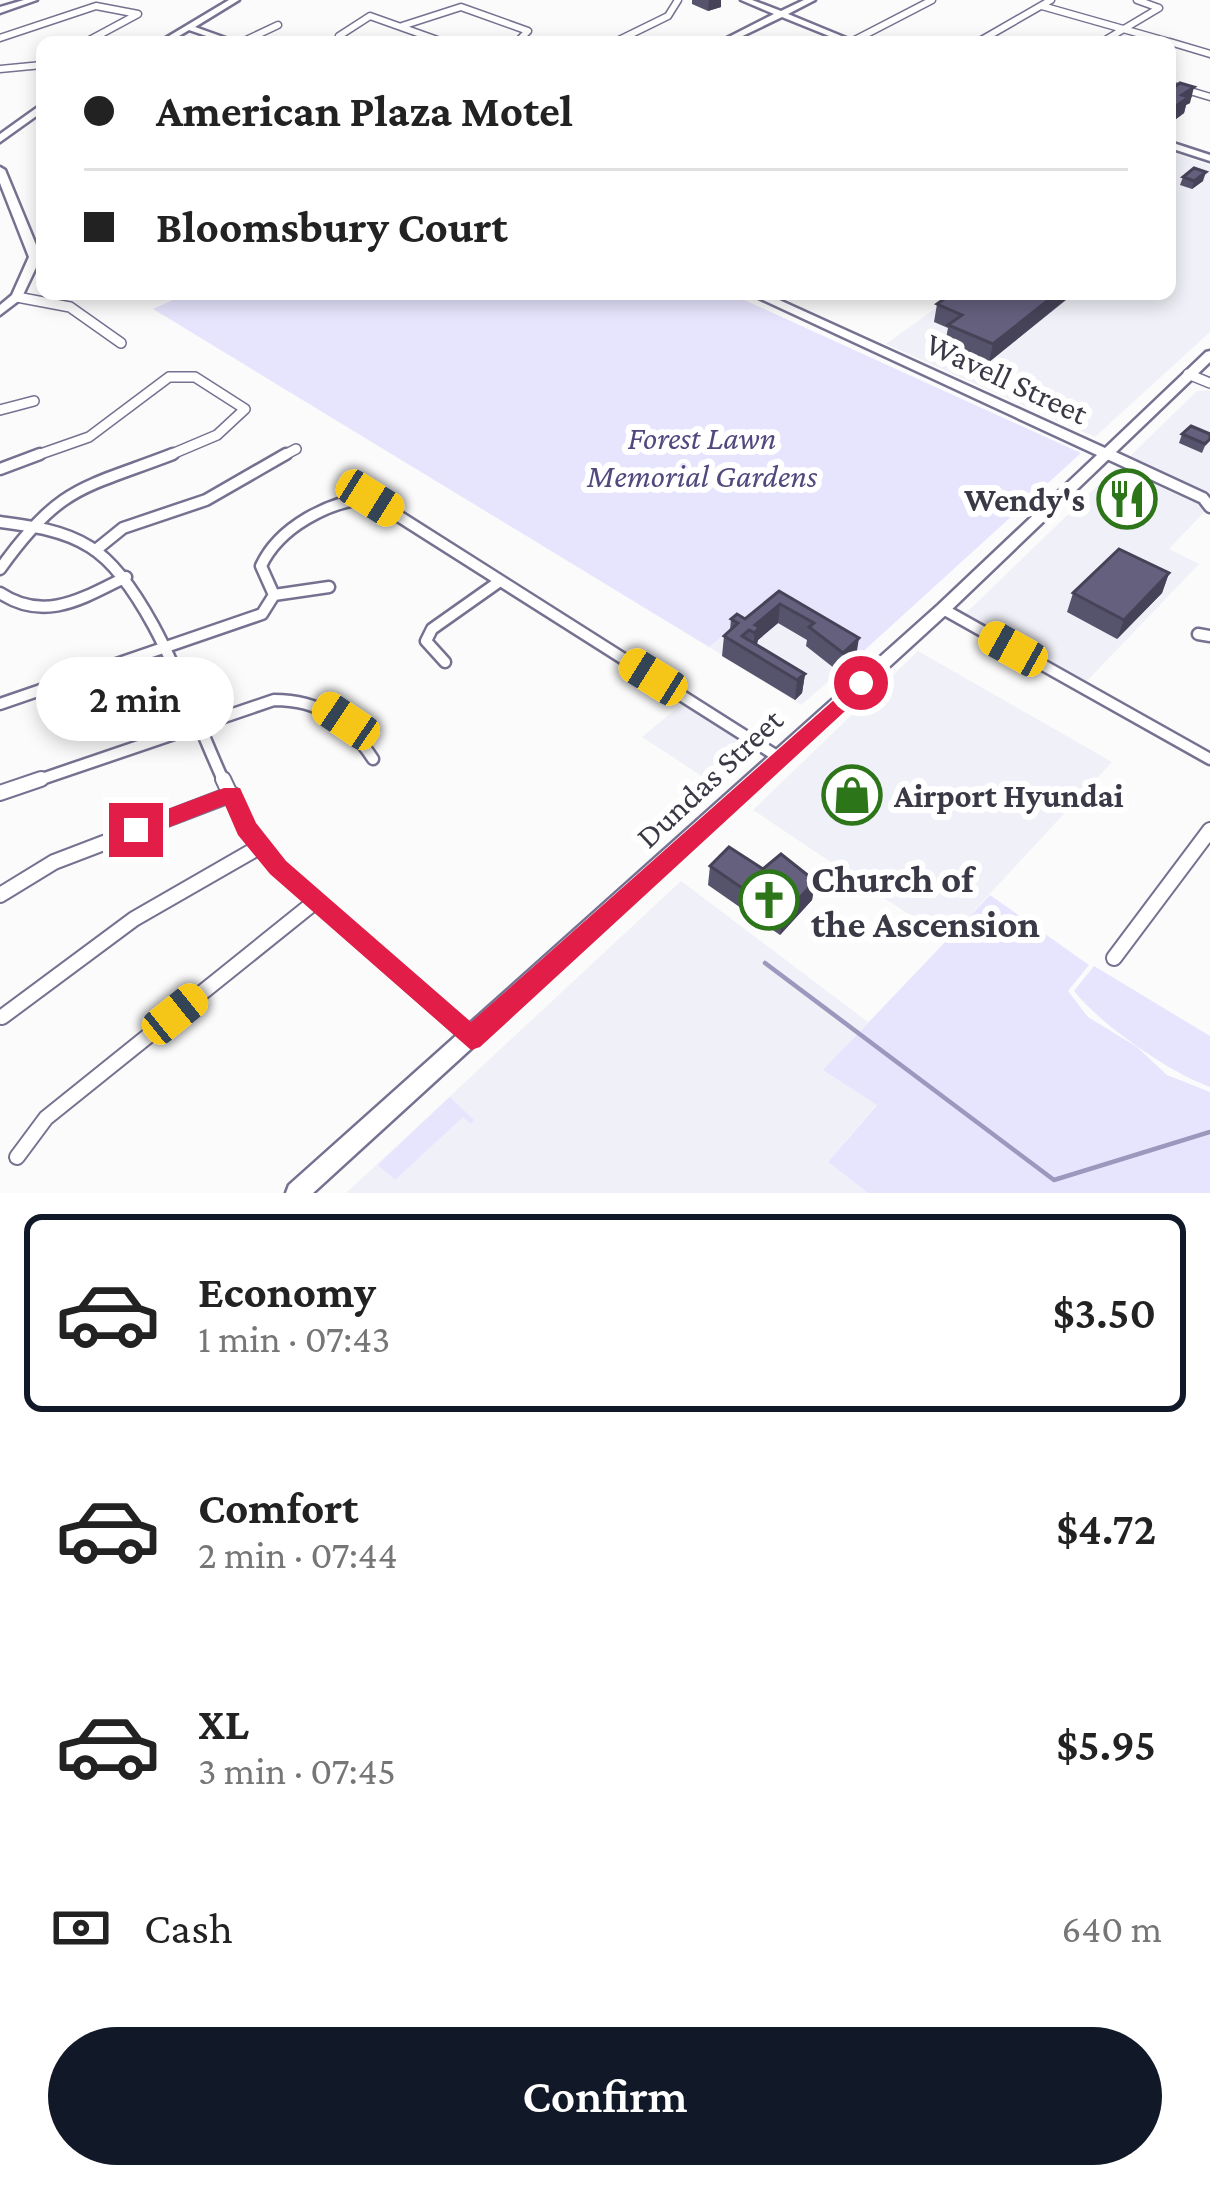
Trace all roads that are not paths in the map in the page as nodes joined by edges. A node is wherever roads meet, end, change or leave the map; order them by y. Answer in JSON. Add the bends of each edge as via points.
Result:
{"nodes":[{"id":1,"x":33,"y":0,"type":"edge"},
{"id":2,"x":235,"y":0,"type":"edge"},
{"id":3,"x":678,"y":0,"type":"edge"},
{"id":4,"x":746,"y":0,"type":"edge"},
{"id":5,"x":811,"y":0,"type":"edge"},
{"id":6,"x":932,"y":0,"type":"edge"},
{"id":7,"x":1051,"y":0,"type":"edge"},
{"id":8,"x":1137,"y":0,"type":"edge"},
{"id":9,"x":1042,"y":5,"type":"junction"},
{"id":10,"x":0,"y":10,"type":"edge"},
{"id":11,"x":781,"y":15,"type":"junction"},
{"id":12,"x":278,"y":25,"type":"dead end"},
{"id":13,"x":402,"y":26,"type":"junction"},
{"id":14,"x":190,"y":28,"type":"junction"},
{"id":15,"x":1123,"y":29,"type":"junction"},
{"id":16,"x":97,"y":36,"type":"edge"},
{"id":17,"x":175,"y":36,"type":"edge"},
{"id":18,"x":217,"y":36,"type":"edge"},
{"id":19,"x":251,"y":36,"type":"edge"},
{"id":20,"x":339,"y":36,"type":"edge"},
{"id":21,"x":427,"y":36,"type":"edge"},
{"id":22,"x":529,"y":36,"type":"edge"},
{"id":23,"x":627,"y":36,"type":"edge"},
{"id":24,"x":735,"y":36,"type":"edge"},
{"id":25,"x":835,"y":36,"type":"edge"},
{"id":26,"x":863,"y":36,"type":"edge"},
{"id":27,"x":988,"y":36,"type":"edge"},
{"id":28,"x":1112,"y":36,"type":"edge"},
{"id":29,"x":1148,"y":36,"type":"edge"},
{"id":30,"x":0,"y":38,"type":"edge"},
{"id":31,"x":1176,"y":44,"type":"edge"},
{"id":32,"x":1210,"y":54,"type":"edge"},
{"id":33,"x":36,"y":65,"type":"edge"},
{"id":34,"x":0,"y":69,"type":"edge"},
{"id":35,"x":1176,"y":87,"type":"edge"},
{"id":36,"x":1210,"y":97,"type":"edge"},
{"id":37,"x":36,"y":112,"type":"edge"},
{"id":38,"x":0,"y":139,"type":"edge"},
{"id":39,"x":1176,"y":146,"type":"edge"},
{"id":40,"x":1206,"y":153,"type":"edge"},
{"id":41,"x":0,"y":170,"type":"edge"},
{"id":42,"x":17,"y":209,"type":"junction"},
{"id":43,"x":0,"y":213,"type":"edge"},
{"id":44,"x":36,"y":252,"type":"edge"},
{"id":45,"x":36,"y":260,"type":"edge"},
{"id":46,"x":17,"y":297,"type":"junction"},
{"id":47,"x":769,"y":300,"type":"edge"},
{"id":48,"x":0,"y":311,"type":"edge"},
{"id":49,"x":122,"y":344,"type":"dead end"},
{"id":50,"x":1210,"y":355,"type":"edge"},
{"id":51,"x":1188,"y":374,"type":"junction"},
{"id":52,"x":1210,"y":383,"type":"edge"},
{"id":53,"x":34,"y":401,"type":"dead end"},
{"id":54,"x":0,"y":410,"type":"edge"},
{"id":55,"x":296,"y":449,"type":"dead end"},
{"id":56,"x":1105,"y":452,"type":"junction"},
{"id":57,"x":0,"y":469,"type":"edge"},
{"id":58,"x":1207,"y":501,"type":"edge"},
{"id":59,"x":0,"y":522,"type":"edge"},
{"id":60,"x":37,"y":526,"type":"junction"},
{"id":61,"x":98,"y":549,"type":"junction"},
{"id":62,"x":0,"y":569,"type":"edge"},
{"id":63,"x":126,"y":577,"type":"junction"},
{"id":64,"x":500,"y":581,"type":"junction"},
{"id":65,"x":329,"y":587,"type":"dead end"},
{"id":66,"x":0,"y":593,"type":"edge"},
{"id":67,"x":274,"y":595,"type":"junction"},
{"id":68,"x":943,"y":609,"type":"junction"},
{"id":69,"x":165,"y":648,"type":"junction"},
{"id":70,"x":445,"y":662,"type":"dead end"},
{"id":71,"x":0,"y":704,"type":"edge"},
{"id":72,"x":200,"y":726,"type":"junction"},
{"id":73,"x":780,"y":758,"type":"junction"},
{"id":74,"x":373,"y":759,"type":"dead end"},
{"id":75,"x":1210,"y":759,"type":"edge"},
{"id":76,"x":0,"y":793,"type":"edge"},
{"id":77,"x":232,"y":794,"type":"junction"},
{"id":78,"x":1210,"y":830,"type":"edge"},
{"id":79,"x":261,"y":846,"type":"junction"},
{"id":80,"x":0,"y":895,"type":"edge"},
{"id":81,"x":316,"y":901,"type":"junction"},
{"id":82,"x":1114,"y":958,"type":"dead end"},
{"id":83,"x":2,"y":1017,"type":"edge"},
{"id":84,"x":471,"y":1038,"type":"junction"},
{"id":85,"x":17,"y":1157,"type":"dead end"},
{"id":86,"x":297,"y":1193,"type":"edge"}],
"edges":[{"from":1,"to":10,"type":"main road"},
{"from":2,"to":14,"type":"main road"},
{"from":3,"to":23,"type":"street","via":[[668,16]]},
{"from":4,"to":11,"type":"main road"},
{"from":5,"to":11,"type":"main road"},
{"from":6,"to":26,"type":"street"},
{"from":7,"to":9,"type":"street"},
{"from":8,"to":15,"type":"street","via":[[1159,8]]},
{"from":9,"to":15,"type":"street"},
{"from":9,"to":27,"type":"street"},
{"from":11,"to":24,"type":"main road"},
{"from":11,"to":25,"type":"main road"},
{"from":12,"to":19,"type":"street"},
{"from":13,"to":20,"type":"street","via":[[364,17]]},
{"from":13,"to":21,"type":"street"},
{"from":13,"to":22,"type":"street","via":[[460,7]]},
{"from":14,"to":17,"type":"main road"},
{"from":14,"to":18,"type":"main road"},
{"from":15,"to":28,"type":"street"},
{"from":15,"to":29,"type":"street"},
{"from":16,"to":30,"type":"street","via":[[138,14],[96,6]]},
{"from":31,"to":32,"type":"street"},
{"from":33,"to":34,"type":"street"},
{"from":35,"to":36,"type":"street"},
{"from":37,"to":38,"type":"main road"},
{"from":39,"to":40,"type":"main road"},
{"from":41,"to":42,"type":"main road"},
{"from":42,"to":43,"type":"street"},
{"from":42,"to":44,"type":"main road"},
{"from":45,"to":46,"type":"main road"},
{"from":46,"to":48,"type":"main road"},
{"from":46,"to":49,"type":"street","via":[[70,307]]},
{"from":47,"to":56,"type":"main road","name":"Wavell Street"},
{"from":50,"to":51,"type":"main road","name":"Dundas Street"},
{"from":51,"to":52,"type":"street"},
{"from":51,"to":56,"type":"main road","name":"Dundas Street"},
{"from":53,"to":54,"type":"street"},
{"from":55,"to":61,"type":"street","via":[[206,500],[123,528]]},
{"from":56,"to":58,"type":"street"},
{"from":56,"to":68,"type":"main road","name":"Dundas Street"},
{"from":57,"to":60,"type":"street","via":[[89,437],[169,377],[195,377],[243,404],[237,423],[72,491]]},
{"from":59,"to":60,"type":"street"},
{"from":60,"to":61,"type":"street"},
{"from":60,"to":62,"type":"street"},
{"from":61,"to":63,"type":"street"},
{"from":63,"to":66,"type":"street","via":[[46,613]]},
{"from":63,"to":69,"type":"street"},
{"from":64,"to":67,"type":"street","via":[[370,498],[355,497],[271,545],[261,566]]},
{"from":64,"to":70,"type":"street","via":[[433,628],[428,648]]},
{"from":64,"to":73,"type":"street"},
{"from":65,"to":67,"type":"street"},
{"from":67,"to":69,"type":"street","via":[[262,614]]},
{"from":68,"to":73,"type":"main road","name":"Dundas Street"},
{"from":68,"to":75,"type":"street"},
{"from":69,"to":71,"type":"street"},
{"from":69,"to":72,"type":"street"},
{"from":72,"to":74,"type":"street","via":[[298,698],[346,721]]},
{"from":72,"to":76,"type":"street"},
{"from":72,"to":77,"type":"street"},
{"from":73,"to":84,"type":"main road","name":"Dundas Street"},
{"from":77,"to":79,"type":"street"},
{"from":77,"to":80,"type":"street","via":[[55,862]]},
{"from":78,"to":82,"type":"street"},
{"from":79,"to":81,"type":"street"},
{"from":79,"to":83,"type":"street","via":[[134,919]]},
{"from":81,"to":84,"type":"street"},
{"from":81,"to":85,"type":"street","via":[[46,1118]]},
{"from":84,"to":86,"type":"main road","name":"Dundas Street"}]}
